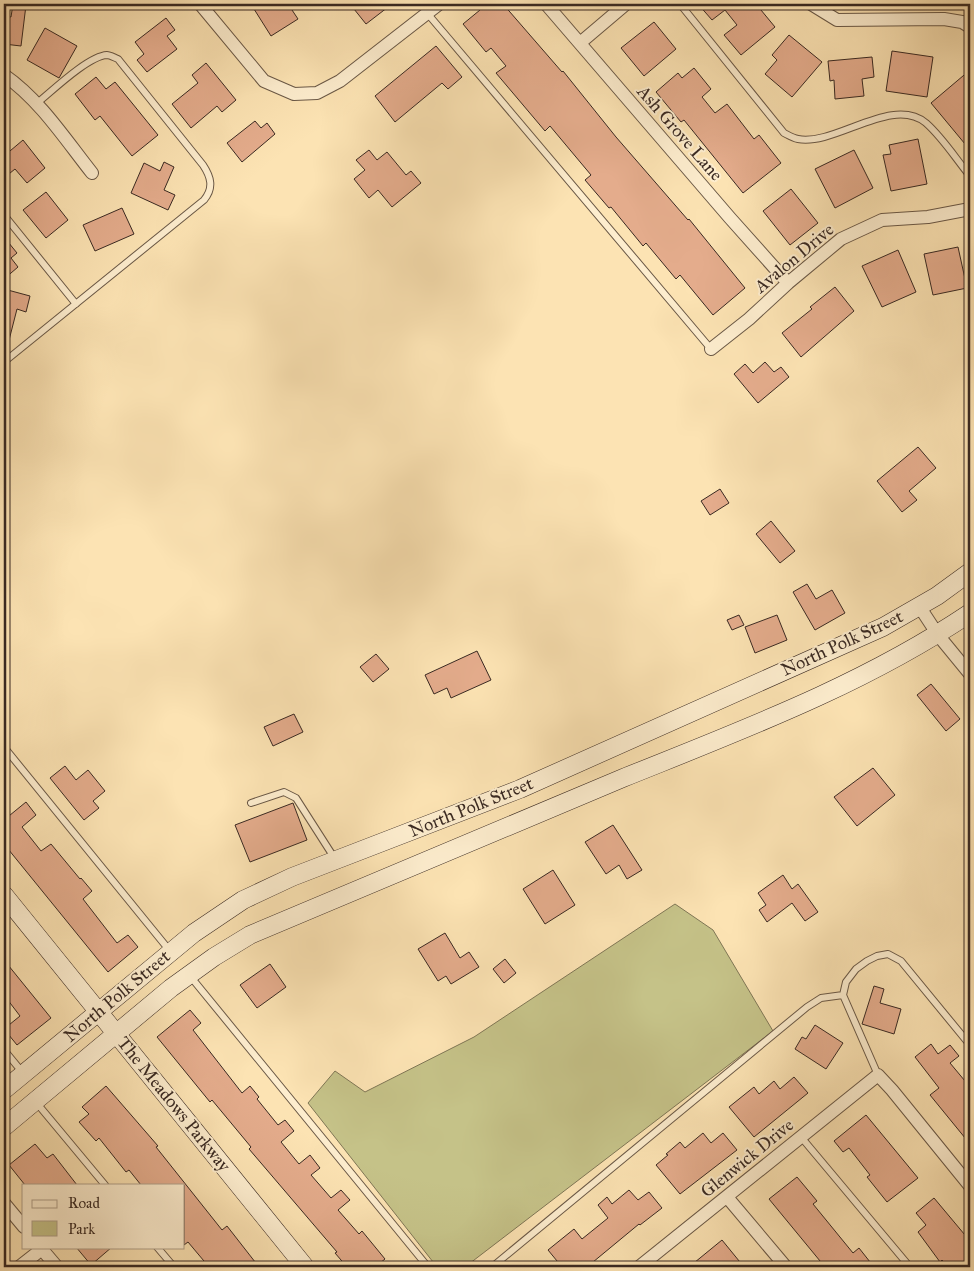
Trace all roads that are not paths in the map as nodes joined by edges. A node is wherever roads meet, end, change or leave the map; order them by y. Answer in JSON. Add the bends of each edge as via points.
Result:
{"nodes":[{"id":1,"x":200,"y":4,"type":"edge"},
{"id":2,"x":439,"y":4,"type":"edge"},
{"id":3,"x":546,"y":4,"type":"edge"},
{"id":4,"x":626,"y":4,"type":"edge"},
{"id":5,"x":680,"y":4,"type":"edge"},
{"id":6,"x":811,"y":4,"type":"edge"},
{"id":7,"x":427,"y":13,"type":"junction"},
{"id":8,"x":970,"y":27,"type":"edge"},
{"id":9,"x":580,"y":43,"type":"junction"},
{"id":10,"x":4,"y":75,"type":"edge"},
{"id":11,"x":36,"y":104,"type":"junction"},
{"id":12,"x":92,"y":173,"type":"dead end"},
{"id":13,"x":970,"y":176,"type":"edge"},
{"id":14,"x":970,"y":209,"type":"edge"},
{"id":15,"x":4,"y":215,"type":"edge"},
{"id":16,"x":788,"y":283,"type":"junction"},
{"id":17,"x":76,"y":304,"type":"junction"},
{"id":18,"x":711,"y":349,"type":"joint"},
{"id":19,"x":4,"y":362,"type":"edge"},
{"id":20,"x":970,"y":572,"type":"edge"},
{"id":21,"x":919,"y":606,"type":"junction"},
{"id":22,"x":970,"y":613,"type":"edge"},
{"id":23,"x":938,"y":634,"type":"junction"},
{"id":24,"x":970,"y":674,"type":"edge"},
{"id":25,"x":4,"y":747,"type":"edge"},
{"id":26,"x":520,"y":789,"type":"junction"},
{"id":27,"x":251,"y":802,"type":"dead end"},
{"id":28,"x":533,"y":816,"type":"junction"},
{"id":29,"x":336,"y":860,"type":"junction"},
{"id":30,"x":4,"y":895,"type":"edge"},
{"id":31,"x":171,"y":952,"type":"junction"},
{"id":32,"x":189,"y":975,"type":"junction"},
{"id":33,"x":843,"y":995,"type":"junction"},
{"id":34,"x":100,"y":1012,"type":"junction"},
{"id":35,"x":117,"y":1033,"type":"junction"},
{"id":36,"x":970,"y":1045,"type":"edge"},
{"id":37,"x":4,"y":1050,"type":"edge"},
{"id":38,"x":24,"y":1074,"type":"junction"},
{"id":39,"x":878,"y":1075,"type":"junction"},
{"id":40,"x":4,"y":1090,"type":"edge"},
{"id":41,"x":35,"y":1101,"type":"junction"},
{"id":42,"x":4,"y":1127,"type":"edge"},
{"id":43,"x":801,"y":1137,"type":"junction"},
{"id":44,"x":104,"y":1184,"type":"edge"},
{"id":45,"x":970,"y":1186,"type":"edge"},
{"id":46,"x":727,"y":1197,"type":"junction"},
{"id":47,"x":4,"y":1204,"type":"edge"},
{"id":48,"x":22,"y":1225,"type":"edge"},
{"id":49,"x":41,"y":1248,"type":"edge"},
{"id":50,"x":158,"y":1248,"type":"edge"},
{"id":51,"x":19,"y":1267,"type":"edge"},
{"id":52,"x":57,"y":1267,"type":"edge"},
{"id":53,"x":174,"y":1267,"type":"edge"},
{"id":54,"x":305,"y":1267,"type":"edge"},
{"id":55,"x":428,"y":1267,"type":"edge"},
{"id":56,"x":492,"y":1267,"type":"edge"},
{"id":57,"x":639,"y":1267,"type":"edge"},
{"id":58,"x":786,"y":1267,"type":"edge"},
{"id":59,"x":910,"y":1267,"type":"edge"}],
"edges":[{"from":1,"to":7,"type":"street","via":[[264,81],[294,94],[317,93],[340,81]]},
{"from":2,"to":7,"type":"street"},
{"from":3,"to":9,"type":"street","name":"Ash Grove Lane"},
{"from":4,"to":9,"type":"street"},
{"from":5,"to":13,"type":"lane","via":[[784,133],[796,139],[811,140],[892,115],[907,115],[925,122]]},
{"from":6,"to":8,"type":"street","via":[[837,20],[944,19]]},
{"from":7,"to":18,"type":"lane"},
{"from":9,"to":16,"type":"street","name":"Ash Grove Lane"},
{"from":10,"to":11,"type":"street"},
{"from":11,"to":12,"type":"street"},
{"from":11,"to":17,"type":"lane","via":[[83,66],[107,55],[118,59],[204,164],[211,180],[211,188],[204,200]]},
{"from":14,"to":16,"type":"street","name":"Avalon Drive","via":[[928,217],[882,220],[841,239]]},
{"from":15,"to":17,"type":"lane"},
{"from":16,"to":18,"type":"street","name":"Avalon Drive"},
{"from":17,"to":19,"type":"lane"},
{"from":20,"to":21,"type":"main road","name":"North Polk Street"},
{"from":21,"to":23,"type":"street"},
{"from":21,"to":26,"type":"main road","name":"North Polk Street","via":[[874,631]]},
{"from":22,"to":23,"type":"main road","name":"North Polk Street"},
{"from":23,"to":24,"type":"street"},
{"from":23,"to":28,"type":"main road","name":"North Polk Street","via":[[798,707]]},
{"from":25,"to":31,"type":"lane"},
{"from":26,"to":28,"type":"main road"},
{"from":26,"to":29,"type":"main road","name":"North Polk Street"},
{"from":27,"to":29,"type":"lane","via":[[284,792],[296,798]]},
{"from":28,"to":32,"type":"main road","name":"North Polk Street","via":[[250,936]]},
{"from":29,"to":31,"type":"main road","name":"North Polk Street","via":[[243,900]]},
{"from":30,"to":34,"type":"main road","name":"The Meadows Parkway"},
{"from":31,"to":34,"type":"main road","name":"North Polk Street"},
{"from":32,"to":35,"type":"main road","name":"North Polk Street"},
{"from":32,"to":55,"type":"lane"},
{"from":33,"to":36,"type":"lane","via":[[846,982],[856,969],[877,956],[888,954],[901,961]]},
{"from":33,"to":39,"type":"lane"},
{"from":33,"to":56,"type":"lane","via":[[822,998],[807,1007]]},
{"from":34,"to":35,"type":"main road","name":"The Meadows Parkway"},
{"from":34,"to":38,"type":"main road","name":"North Polk Street"},
{"from":35,"to":41,"type":"main road","name":"North Polk Street"},
{"from":35,"to":54,"type":"main road","name":"The Meadows Parkway"},
{"from":37,"to":38,"type":"lane"},
{"from":38,"to":40,"type":"main road","name":"North Polk Street"},
{"from":39,"to":43,"type":"street","name":"Glenwick Drive"},
{"from":39,"to":45,"type":"street"},
{"from":41,"to":42,"type":"main road","name":"North Polk Street"},
{"from":41,"to":44,"type":"lane"},
{"from":43,"to":46,"type":"street","name":"Glenwick Drive"},
{"from":43,"to":59,"type":"lane"},
{"from":46,"to":57,"type":"street","name":"Glenwick Drive"},
{"from":46,"to":58,"type":"street"},
{"from":47,"to":48,"type":"street"},
{"from":49,"to":51,"type":"street"},
{"from":49,"to":52,"type":"street"},
{"from":50,"to":53,"type":"lane"}]}
